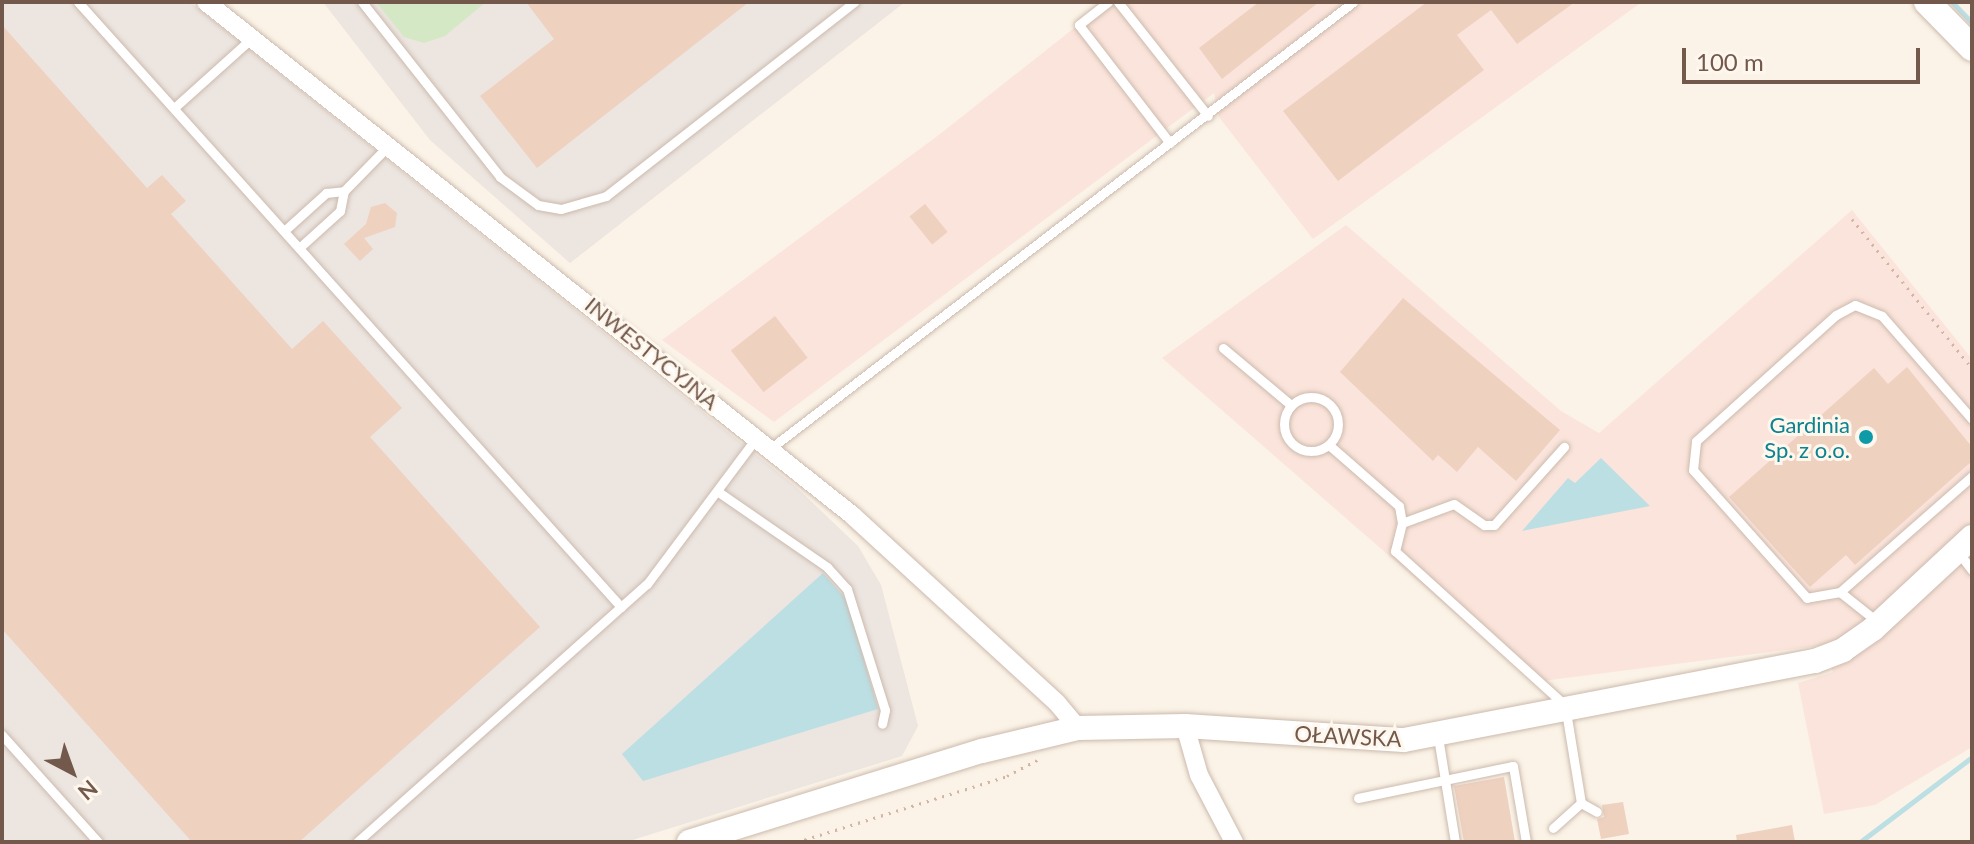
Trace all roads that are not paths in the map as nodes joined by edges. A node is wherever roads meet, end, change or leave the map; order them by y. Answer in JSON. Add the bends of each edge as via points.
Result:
{"nodes":[{"id":1,"x":78,"y":2,"type":"edge"},
{"id":2,"x":206,"y":2,"type":"edge"},
{"id":3,"x":362,"y":2,"type":"edge"},
{"id":4,"x":854,"y":2,"type":"edge"},
{"id":5,"x":1108,"y":2,"type":"edge"},
{"id":6,"x":1118,"y":2,"type":"edge"},
{"id":7,"x":1353,"y":2,"type":"edge"},
{"id":8,"x":1927,"y":2,"type":"edge"},
{"id":9,"x":251,"y":39,"type":"junction"},
{"id":10,"x":1972,"y":48,"type":"edge"},
{"id":11,"x":174,"y":108,"type":"junction"},
{"id":12,"x":1208,"y":116,"type":"junction"},
{"id":13,"x":1170,"y":143,"type":"junction"},
{"id":14,"x":388,"y":146,"type":"junction"},
{"id":15,"x":344,"y":191,"type":"junction"},
{"id":16,"x":284,"y":231,"type":"junction"},
{"id":17,"x":299,"y":248,"type":"junction"},
{"id":18,"x":1223,"y":348,"type":"dead end"},
{"id":19,"x":1291,"y":405,"type":"junction"},
{"id":20,"x":1972,"y":419,"type":"edge"},
{"id":21,"x":764,"y":443,"type":"junction"},
{"id":22,"x":1329,"y":445,"type":"junction"},
{"id":23,"x":1564,"y":447,"type":"dead end"},
{"id":24,"x":1972,"y":476,"type":"edge"},
{"id":25,"x":717,"y":491,"type":"junction"},
{"id":26,"x":1402,"y":523,"type":"junction"},
{"id":27,"x":1964,"y":544,"type":"edge"},
{"id":28,"x":1972,"y":570,"type":"edge"},
{"id":29,"x":1840,"y":592,"type":"junction"},
{"id":30,"x":621,"y":607,"type":"junction"},
{"id":31,"x":1879,"y":623,"type":"junction"},
{"id":32,"x":1568,"y":710,"type":"junction"},
{"id":33,"x":882,"y":724,"type":"dead end"},
{"id":34,"x":1185,"y":726,"type":"junction"},
{"id":35,"x":1078,"y":728,"type":"junction"},
{"id":36,"x":2,"y":735,"type":"edge"},
{"id":37,"x":1438,"y":737,"type":"junction"},
{"id":38,"x":1445,"y":779,"type":"junction"},
{"id":39,"x":1358,"y":798,"type":"dead end"},
{"id":40,"x":1581,"y":803,"type":"junction"},
{"id":41,"x":1597,"y":812,"type":"dead end"},
{"id":42,"x":1553,"y":828,"type":"dead end"},
{"id":43,"x":98,"y":842,"type":"edge"},
{"id":44,"x":357,"y":842,"type":"edge"},
{"id":45,"x":689,"y":842,"type":"edge"},
{"id":46,"x":1234,"y":842,"type":"edge"},
{"id":47,"x":1455,"y":842,"type":"edge"},
{"id":48,"x":1526,"y":842,"type":"edge"}],
"edges":[{"from":1,"to":11,"type":"lane"},
{"from":2,"to":9,"type":"street","name":"INWESTYCYJNA"},
{"from":3,"to":4,"type":"lane","via":[[500,177],[538,205],[561,209],[606,196]]},
{"from":5,"to":13,"type":"lane","via":[[1079,25]]},
{"from":6,"to":12,"type":"lane"},
{"from":7,"to":12,"type":"lane"},
{"from":8,"to":10,"type":"main road"},
{"from":9,"to":11,"type":"lane"},
{"from":9,"to":14,"type":"street","name":"INWESTYCYJNA"},
{"from":11,"to":16,"type":"lane"},
{"from":12,"to":13,"type":"lane"},
{"from":13,"to":21,"type":"lane"},
{"from":14,"to":15,"type":"lane"},
{"from":14,"to":21,"type":"street","name":"INWESTYCYJNA"},
{"from":15,"to":16,"type":"lane","via":[[326,193]]},
{"from":15,"to":17,"type":"lane","via":[[340,211]]},
{"from":16,"to":17,"type":"lane"},
{"from":17,"to":30,"type":"lane"},
{"from":18,"to":19,"type":"lane"},
{"from":19,"to":22,"type":"lane","via":[[1283,422],[1294,447],[1312,452]]},
{"from":19,"to":22,"type":"lane","via":[[1315,397],[1330,405],[1338,429]]},
{"from":20,"to":29,"type":"lane","via":[[1882,316],[1855,305],[1836,315],[1696,441],[1693,470],[1807,598]]},
{"from":21,"to":25,"type":"lane"},
{"from":21,"to":35,"type":"street","name":"INWESTYCYJNA","via":[[863,525]]},
{"from":22,"to":26,"type":"lane","via":[[1399,506]]},
{"from":23,"to":26,"type":"lane","via":[[1494,525],[1484,525],[1454,504]]},
{"from":24,"to":29,"type":"lane"},
{"from":25,"to":30,"type":"lane","via":[[647,584]]},
{"from":25,"to":33,"type":"lane","via":[[827,567],[847,589],[885,710]]},
{"from":26,"to":32,"type":"lane","via":[[1395,551]]},
{"from":27,"to":28,"type":"lane"},
{"from":27,"to":31,"type":"street","name":"OŁAWSKA"},
{"from":29,"to":31,"type":"lane"},
{"from":30,"to":44,"type":"lane"},
{"from":31,"to":32,"type":"street","name":"OŁAWSKA","via":[[1843,650],[1815,661]]},
{"from":32,"to":37,"type":"street","name":"OŁAWSKA"},
{"from":32,"to":40,"type":"lane"},
{"from":34,"to":35,"type":"street","name":"OŁAWSKA"},
{"from":34,"to":37,"type":"street","name":"OŁAWSKA","via":[[1404,740]]},
{"from":34,"to":46,"type":"street","via":[[1199,775]]},
{"from":35,"to":45,"type":"street","name":"OŁAWSKA","via":[[982,751]]},
{"from":36,"to":43,"type":"lane"},
{"from":37,"to":38,"type":"lane"},
{"from":38,"to":39,"type":"lane"},
{"from":38,"to":47,"type":"lane"},
{"from":38,"to":48,"type":"lane","via":[[1513,766]]},
{"from":40,"to":41,"type":"lane"},
{"from":40,"to":42,"type":"lane"}]}
